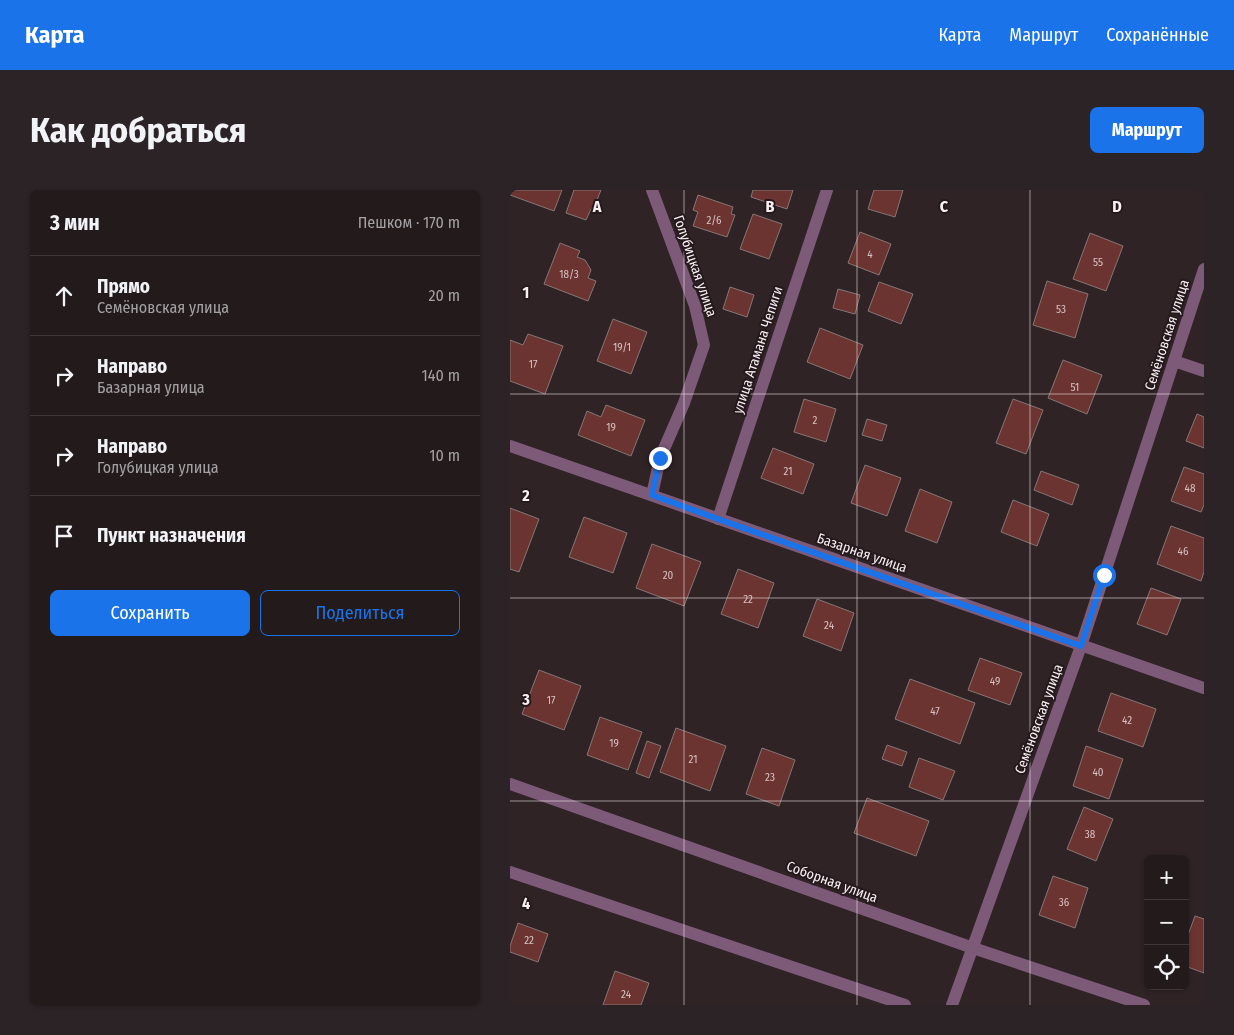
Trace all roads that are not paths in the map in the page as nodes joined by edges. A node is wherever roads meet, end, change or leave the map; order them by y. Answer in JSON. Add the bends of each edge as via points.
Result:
{"nodes":[{"id":1,"x":652,"y":190,"type":"edge"},
{"id":2,"x":827,"y":190,"type":"edge"},
{"id":3,"x":1204,"y":269,"type":"edge"},
{"id":4,"x":1174,"y":361,"type":"junction"},
{"id":5,"x":1204,"y":370,"type":"edge"},
{"id":6,"x":510,"y":446,"type":"edge"},
{"id":7,"x":652,"y":495,"type":"junction"},
{"id":8,"x":718,"y":519,"type":"junction"},
{"id":9,"x":1081,"y":646,"type":"junction"},
{"id":10,"x":1204,"y":688,"type":"edge"},
{"id":11,"x":510,"y":784,"type":"edge"},
{"id":12,"x":510,"y":872,"type":"edge"},
{"id":13,"x":973,"y":948,"type":"junction"},
{"id":14,"x":905,"y":1005,"type":"edge"},
{"id":15,"x":952,"y":1005,"type":"edge"},
{"id":16,"x":1144,"y":1005,"type":"edge"}],
"edges":[{"from":1,"to":7,"type":"street","name":"Голубицкая улица","via":[[696,306],[704,345],[660,458]]},
{"from":2,"to":8,"type":"street","name":"улица Атамана Чепиги"},
{"from":3,"to":4,"type":"street","name":"Семёновская улица"},
{"from":4,"to":5,"type":"street"},
{"from":4,"to":9,"type":"street","name":"Семёновская улица"},
{"from":6,"to":7,"type":"street","name":"Базарная улица"},
{"from":7,"to":8,"type":"street","name":"Базарная улица"},
{"from":8,"to":9,"type":"street","name":"Базарная улица"},
{"from":9,"to":10,"type":"street","name":"Базарная улица"},
{"from":9,"to":13,"type":"street","name":"Семёновская улица"},
{"from":11,"to":13,"type":"street","name":"Соборная улица"},
{"from":12,"to":14,"type":"street"},
{"from":13,"to":15,"type":"street","name":"Семёновская улица"},
{"from":13,"to":16,"type":"street","name":"Соборная улица"}]}
